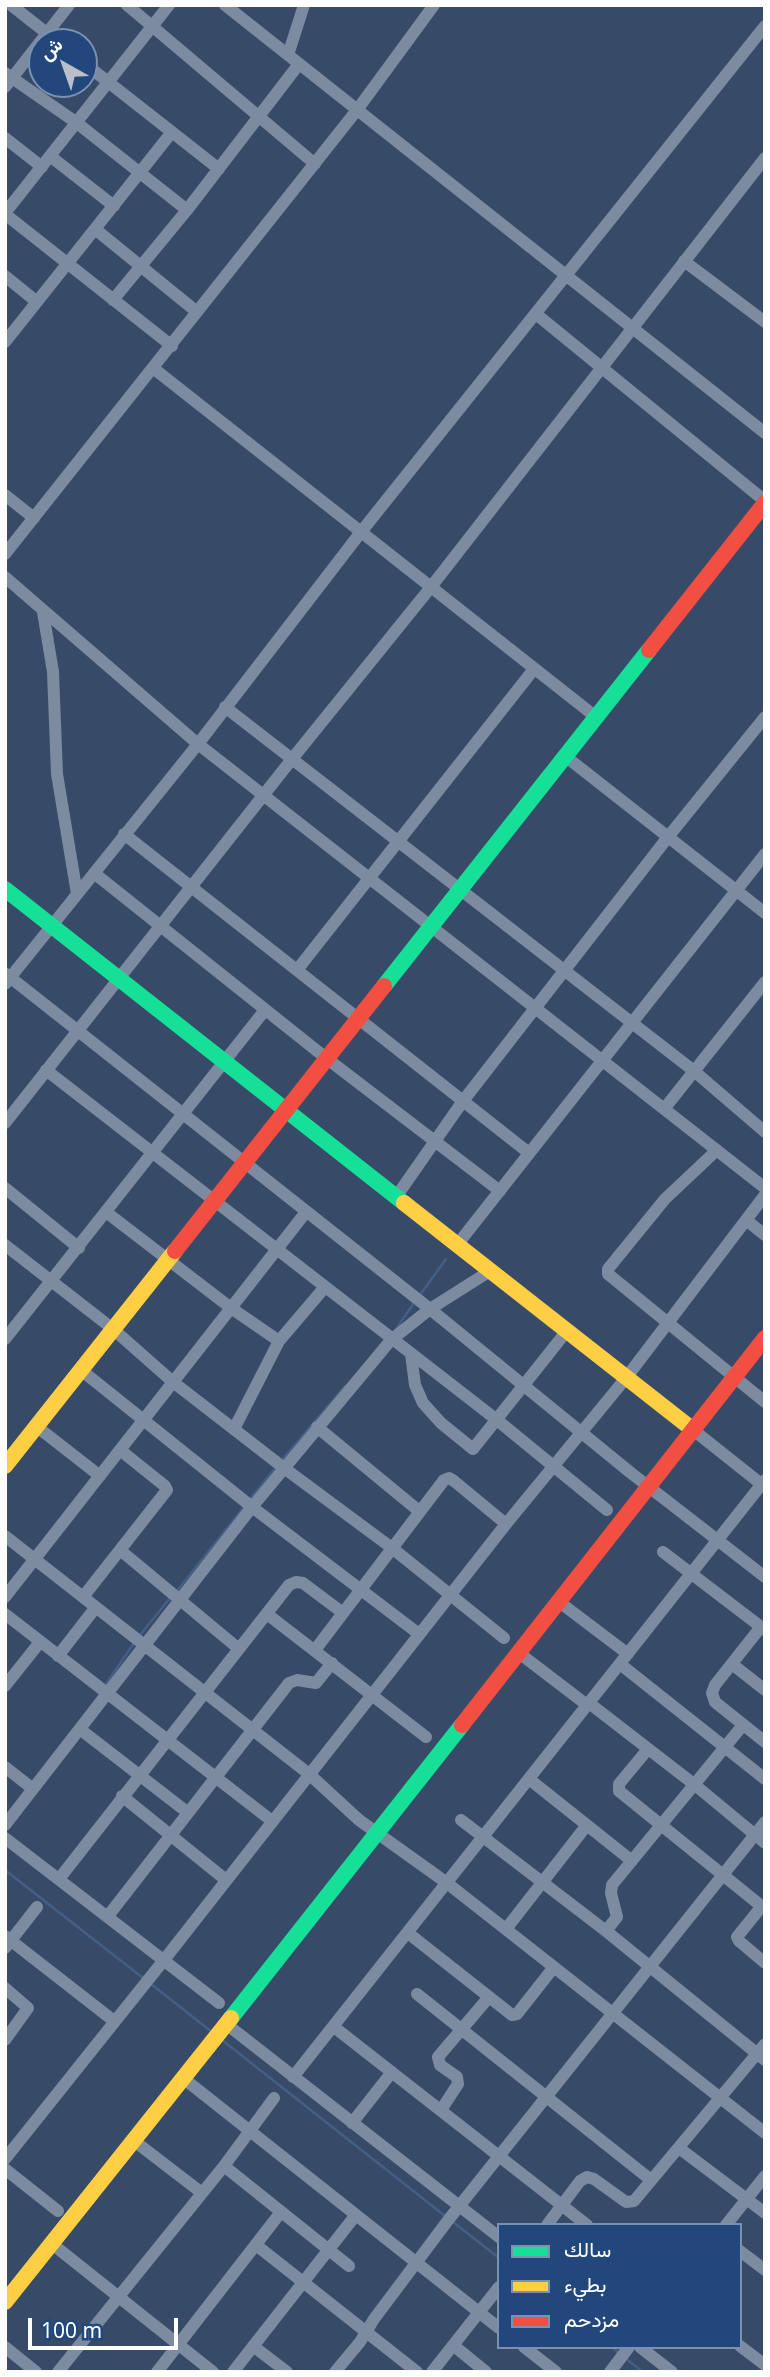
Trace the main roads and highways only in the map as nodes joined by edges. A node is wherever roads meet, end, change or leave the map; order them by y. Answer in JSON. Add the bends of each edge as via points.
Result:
{"nodes":[{"id":1,"x":763,"y":510,"type":"edge"},
{"id":2,"x":5,"y":889,"type":"edge"},
{"id":3,"x":285,"y":1111,"type":"junction"},
{"id":4,"x":765,"y":1338,"type":"edge"},
{"id":5,"x":692,"y":1429,"type":"junction"},
{"id":6,"x":5,"y":1466,"type":"edge"},
{"id":7,"x":5,"y":2302,"type":"edge"}],
"edges":[{"from":1,"to":3,"type":"main road"},
{"from":2,"to":3,"type":"main road"},
{"from":3,"to":5,"type":"main road"},
{"from":3,"to":6,"type":"main road"},
{"from":4,"to":5,"type":"main road"},
{"from":5,"to":7,"type":"main road"}]}
